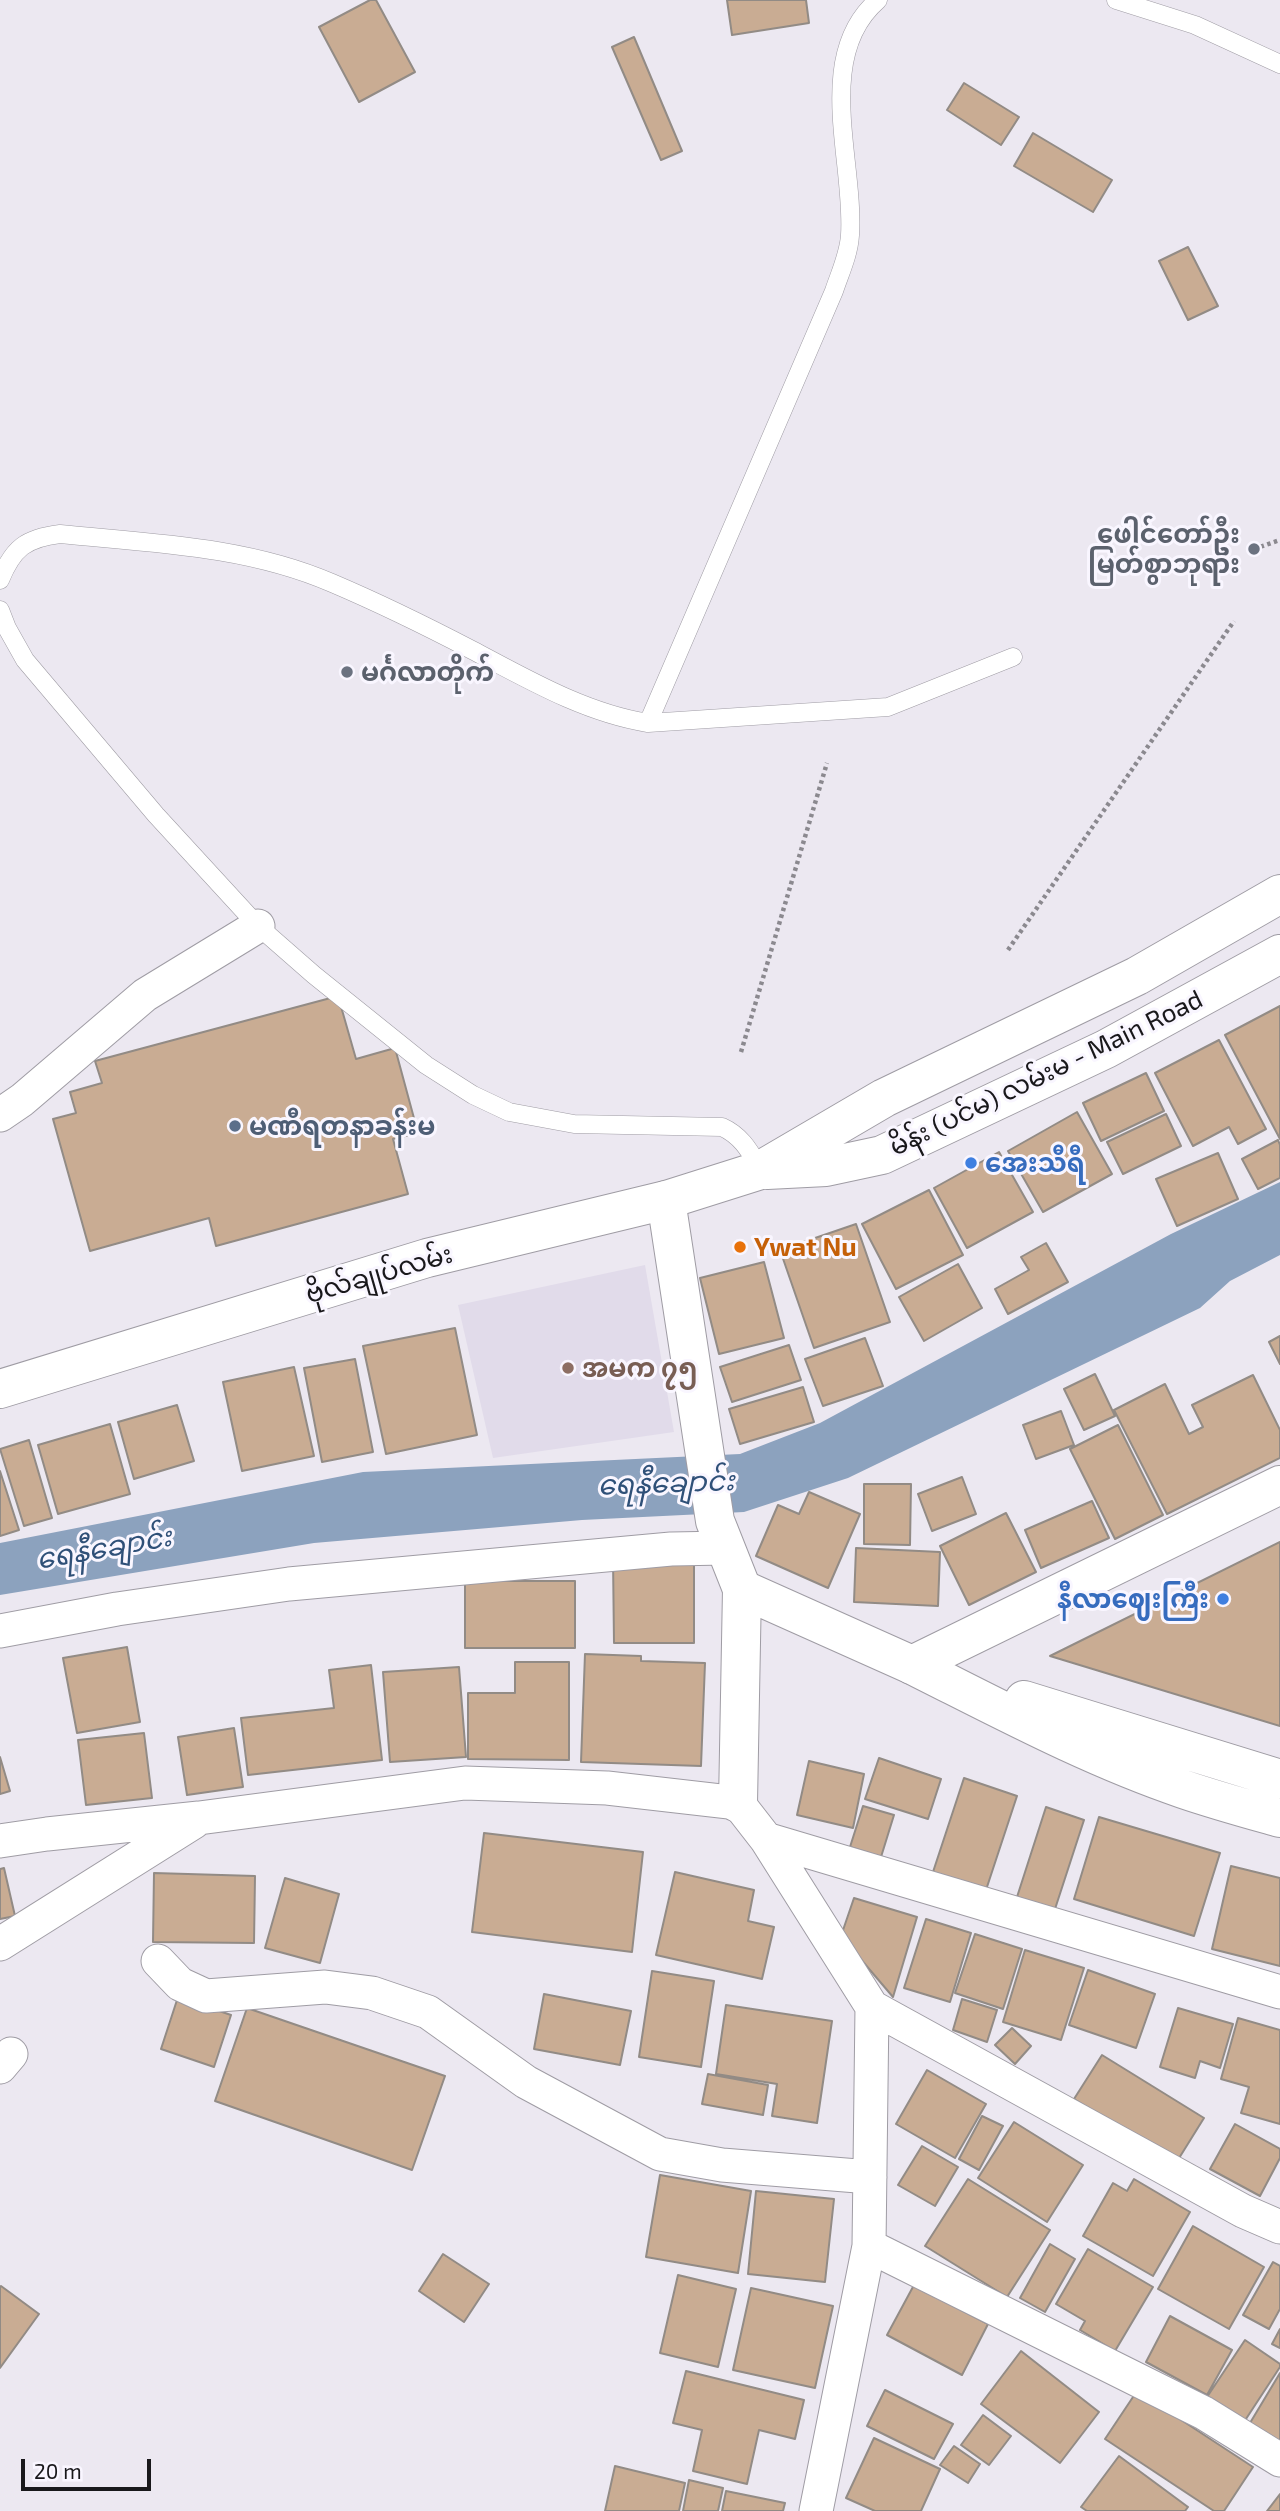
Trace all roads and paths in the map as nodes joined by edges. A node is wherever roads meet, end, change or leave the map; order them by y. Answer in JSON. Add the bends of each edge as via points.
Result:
{"nodes":[{"id":1,"x":878,"y":0,"type":"edge"},
{"id":2,"x":1116,"y":0,"type":"edge"},
{"id":3,"x":1280,"y":64,"type":"edge"},
{"id":4,"x":1280,"y":540,"type":"edge"},
{"id":5,"x":1254,"y":548,"type":"dead end"},
{"id":6,"x":0,"y":580,"type":"edge"},
{"id":7,"x":0,"y":610,"type":"edge"},
{"id":8,"x":1234,"y":621,"type":"dead end"},
{"id":9,"x":1013,"y":657,"type":"dead end"},
{"id":10,"x":648,"y":723,"type":"junction"},
{"id":11,"x":827,"y":762,"type":"dead end"},
{"id":12,"x":1280,"y":894,"type":"edge"},
{"id":13,"x":258,"y":926,"type":"junction"},
{"id":14,"x":1008,"y":950,"type":"dead end"},
{"id":15,"x":1280,"y":954,"type":"edge"},
{"id":16,"x":741,"y":1052,"type":"dead end"},
{"id":17,"x":0,"y":1115,"type":"edge"},
{"id":18,"x":761,"y":1170,"type":"junction"},
{"id":19,"x":666,"y":1200,"type":"junction"},
{"id":20,"x":0,"y":1389,"type":"edge"},
{"id":21,"x":1280,"y":1485,"type":"edge"},
{"id":22,"x":720,"y":1534,"type":"junction"},
{"id":23,"x":742,"y":1589,"type":"junction"},
{"id":24,"x":0,"y":1631,"type":"edge"},
{"id":25,"x":912,"y":1665,"type":"junction"},
{"id":26,"x":1280,"y":1779,"type":"edge"},
{"id":27,"x":738,"y":1803,"type":"junction"},
{"id":28,"x":199,"y":1818,"type":"junction"},
{"id":29,"x":1280,"y":1818,"type":"edge"},
{"id":30,"x":765,"y":1839,"type":"junction"},
{"id":31,"x":0,"y":1841,"type":"edge"},
{"id":32,"x":0,"y":1944,"type":"edge"},
{"id":33,"x":158,"y":1961,"type":"dead end"},
{"id":34,"x":1280,"y":1992,"type":"edge"},
{"id":35,"x":872,"y":2007,"type":"junction"},
{"id":36,"x":870,"y":2178,"type":"junction"},
{"id":37,"x":1280,"y":2227,"type":"edge"},
{"id":38,"x":869,"y":2246,"type":"junction"},
{"id":39,"x":1280,"y":2460,"type":"edge"},
{"id":40,"x":816,"y":2511,"type":"edge"}],
"edges":[{"from":1,"to":10,"type":"lane","via":[[860,19],[842,65],[850,227],[847,254]]},
{"from":2,"to":3,"type":"lane","via":[[1195,25]]},
{"from":4,"to":5,"type":"path"},
{"from":6,"to":10,"type":"lane","via":[[19,547],[39,536],[60,534],[209,549],[288,566],[460,643],[545,688],[618,718]]},
{"from":7,"to":13,"type":"lane","via":[[25,660]]},
{"from":8,"to":14,"type":"path"},
{"from":9,"to":10,"type":"lane","via":[[888,707]]},
{"from":11,"to":16,"type":"path"},
{"from":12,"to":18,"type":"main road","via":[[1137,976],[884,1098]]},
{"from":13,"to":17,"type":"street","via":[[145,995]]},
{"from":13,"to":18,"type":"lane","via":[[426,1065],[473,1095],[509,1112],[574,1124],[722,1126],[742,1140]]},
{"from":15,"to":18,"type":"main road","name":"မိန်း (ပင်မ) လမ်းမ - Main Road","via":[[1106,1049],[883,1155],[826,1167]]},
{"from":18,"to":19,"type":"main road","name":"ဗိုလ်‌ချုပ်‌လမ်း"},
{"from":19,"to":20,"type":"main road","name":"ဗိုလ်‌ချုပ်‌လမ်း","via":[[427,1258]]},
{"from":19,"to":22,"type":"main road"},
{"from":21,"to":25,"type":"main road"},
{"from":22,"to":23,"type":"main road"},
{"from":22,"to":24,"type":"street","via":[[671,1549],[289,1584]]},
{"from":23,"to":25,"type":"main road"},
{"from":23,"to":27,"type":"main road"},
{"from":25,"to":26,"type":"main road"},
{"from":25,"to":29,"type":"main road","via":[[1117,1763],[1183,1789]]},
{"from":27,"to":28,"type":"street","via":[[607,1788],[465,1783]]},
{"from":27,"to":30,"type":"street"},
{"from":28,"to":31,"type":"street"},
{"from":28,"to":32,"type":"street"},
{"from":30,"to":34,"type":"street"},
{"from":30,"to":35,"type":"street"},
{"from":33,"to":36,"type":"street","via":[[180,1984],[206,1996],[325,1987],[372,1993],[428,2012],[526,2082],[660,2154],[722,2165]]},
{"from":35,"to":36,"type":"street"},
{"from":35,"to":37,"type":"street"},
{"from":36,"to":38,"type":"street"},
{"from":38,"to":39,"type":"street","via":[[1204,2413]]},
{"from":38,"to":40,"type":"street"}]}
